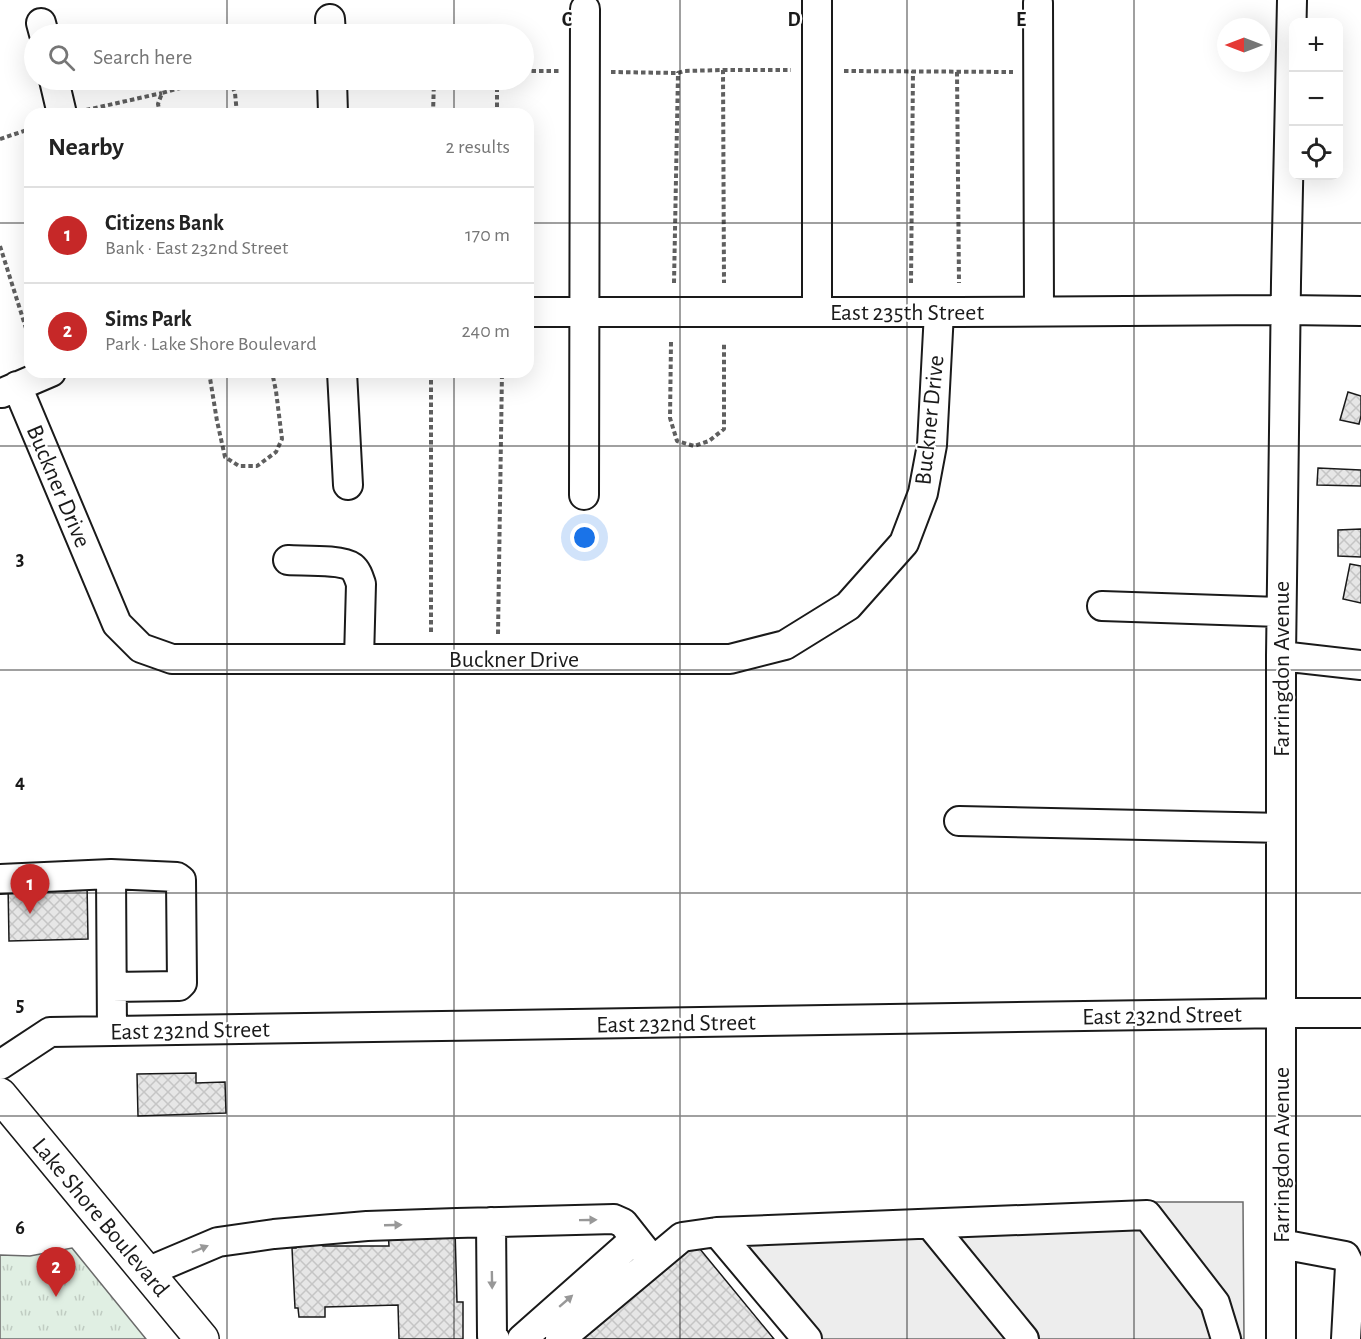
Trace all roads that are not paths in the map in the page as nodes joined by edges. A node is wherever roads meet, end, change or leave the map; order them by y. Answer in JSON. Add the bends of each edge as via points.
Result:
{"nodes":[{"id":1,"x":817,"y":0,"type":"edge"},
{"id":2,"x":1293,"y":0,"type":"edge"},
{"id":3,"x":1038,"y":3,"type":"dead end"},
{"id":4,"x":585,"y":9,"type":"dead end"},
{"id":5,"x":59,"y":90,"type":"edge"},
{"id":6,"x":332,"y":90,"type":"edge"},
{"id":7,"x":68,"y":108,"type":"edge"},
{"id":8,"x":333,"y":108,"type":"edge"},
{"id":9,"x":1286,"y":310,"type":"junction"},
{"id":10,"x":1039,"y":311,"type":"junction"},
{"id":11,"x":1361,"y":311,"type":"edge"},
{"id":12,"x":534,"y":312,"type":"edge"},
{"id":13,"x":584,"y":312,"type":"junction"},
{"id":14,"x":817,"y":312,"type":"junction"},
{"id":15,"x":939,"y":312,"type":"junction"},
{"id":16,"x":37,"y":378,"type":"edge"},
{"id":17,"x":342,"y":378,"type":"edge"},
{"id":18,"x":9,"y":390,"type":"edge"},
{"id":19,"x":348,"y":485,"type":"dead end"},
{"id":20,"x":584,"y":495,"type":"dead end"},
{"id":21,"x":288,"y":560,"type":"dead end"},
{"id":22,"x":1102,"y":606,"type":"dead end"},
{"id":23,"x":1281,"y":612,"type":"junction"},
{"id":24,"x":1281,"y":656,"type":"junction"},
{"id":25,"x":359,"y":659,"type":"junction"},
{"id":26,"x":1361,"y":665,"type":"edge"},
{"id":27,"x":959,"y":821,"type":"dead end"},
{"id":28,"x":1281,"y":828,"type":"junction"},
{"id":29,"x":111,"y":874,"type":"junction"},
{"id":30,"x":0,"y":879,"type":"edge"},
{"id":31,"x":112,"y":987,"type":"junction"},
{"id":32,"x":1281,"y":1013,"type":"junction"},
{"id":33,"x":1361,"y":1013,"type":"edge"},
{"id":34,"x":112,"y":1031,"type":"junction"},
{"id":35,"x":0,"y":1065,"type":"edge"},
{"id":36,"x":0,"y":1095,"type":"edge"},
{"id":37,"x":491,"y":1222,"type":"junction"},
{"id":38,"x":930,"y":1224,"type":"junction"},
{"id":39,"x":717,"y":1232,"type":"junction"},
{"id":40,"x":635,"y":1239,"type":"junction"},
{"id":41,"x":1281,"y":1244,"type":"junction"},
{"id":42,"x":653,"y":1261,"type":"junction"},
{"id":43,"x":1356,"y":1267,"type":"edge"},
{"id":44,"x":147,"y":1272,"type":"junction"},
{"id":45,"x":202,"y":1339,"type":"edge"},
{"id":46,"x":495,"y":1339,"type":"edge"},
{"id":47,"x":522,"y":1339,"type":"edge"},
{"id":48,"x":560,"y":1339,"type":"edge"},
{"id":49,"x":807,"y":1339,"type":"edge"},
{"id":50,"x":1024,"y":1339,"type":"edge"},
{"id":51,"x":1226,"y":1339,"type":"edge"},
{"id":52,"x":1281,"y":1339,"type":"edge"},
{"id":53,"x":1346,"y":1339,"type":"edge"}],
"edges":[{"from":1,"to":14,"type":"street"},
{"from":2,"to":9,"type":"street","name":"Farringdon Avenue"},
{"from":3,"to":10,"type":"street"},
{"from":4,"to":13,"type":"street"},
{"from":5,"to":7,"type":"street"},
{"from":6,"to":8,"type":"street"},
{"from":9,"to":10,"type":"street","name":"East 235th Street"},
{"from":9,"to":11,"type":"street","name":"East 235th Street"},
{"from":9,"to":23,"type":"street","name":"Farringdon Avenue"},
{"from":10,"to":15,"type":"street","name":"East 235th Street"},
{"from":12,"to":13,"type":"street","name":"East 235th Street"},
{"from":13,"to":14,"type":"street","name":"East 235th Street"},
{"from":13,"to":20,"type":"street"},
{"from":14,"to":15,"type":"street","name":"East 235th Street"},
{"from":15,"to":25,"type":"street","name":"Buckner Drive","via":[[932,445],[923,493],[904,543],[848,606],[785,645],[730,659]]},
{"from":16,"to":18,"type":"street"},
{"from":17,"to":19,"type":"street"},
{"from":18,"to":25,"type":"street","name":"Buckner Drive","via":[[117,624],[141,648],[172,659]]},
{"from":21,"to":25,"type":"street","via":[[353,567],[361,584]]},
{"from":22,"to":23,"type":"street"},
{"from":23,"to":24,"type":"street","name":"Farringdon Avenue"},
{"from":24,"to":26,"type":"street"},
{"from":24,"to":28,"type":"street","name":"Farringdon Avenue"},
{"from":27,"to":28,"type":"street"},
{"from":28,"to":32,"type":"street","name":"Farringdon Avenue"},
{"from":29,"to":30,"type":"street"},
{"from":29,"to":31,"type":"street"},
{"from":29,"to":31,"type":"street","via":[[181,880],[182,982],[179,986]]},
{"from":31,"to":34,"type":"street"},
{"from":32,"to":33,"type":"street","name":"East 232nd Street"},
{"from":32,"to":34,"type":"street","name":"East 232nd Street"},
{"from":32,"to":41,"type":"street","name":"Farringdon Avenue"},
{"from":34,"to":35,"type":"street","name":"East 232nd Street","via":[[50,1032]]},
{"from":36,"to":44,"type":"main road","name":"Lake Shore Boulevard"},
{"from":37,"to":40,"type":"street","one_way":true,"via":[[614,1219],[623,1223]]},
{"from":44,"to":37,"type":"street","one_way":true,"via":[[218,1242],[367,1227]]},
{"from":37,"to":46,"type":"street","one_way":true},
{"from":38,"to":39,"type":"street"},
{"from":38,"to":50,"type":"street"},
{"from":38,"to":51,"type":"street","via":[[1147,1215],[1215,1304]]},
{"from":39,"to":42,"type":"street","via":[[682,1237]]},
{"from":39,"to":49,"type":"street"},
{"from":40,"to":42,"type":"street"},
{"from":47,"to":40,"type":"street","one_way":true},
{"from":41,"to":43,"type":"street","via":[[1345,1256]]},
{"from":41,"to":52,"type":"street","name":"Farringdon Avenue"},
{"from":42,"to":48,"type":"street"},
{"from":43,"to":53,"type":"street"},
{"from":44,"to":45,"type":"main road","name":"Lake Shore Boulevard"}]}
